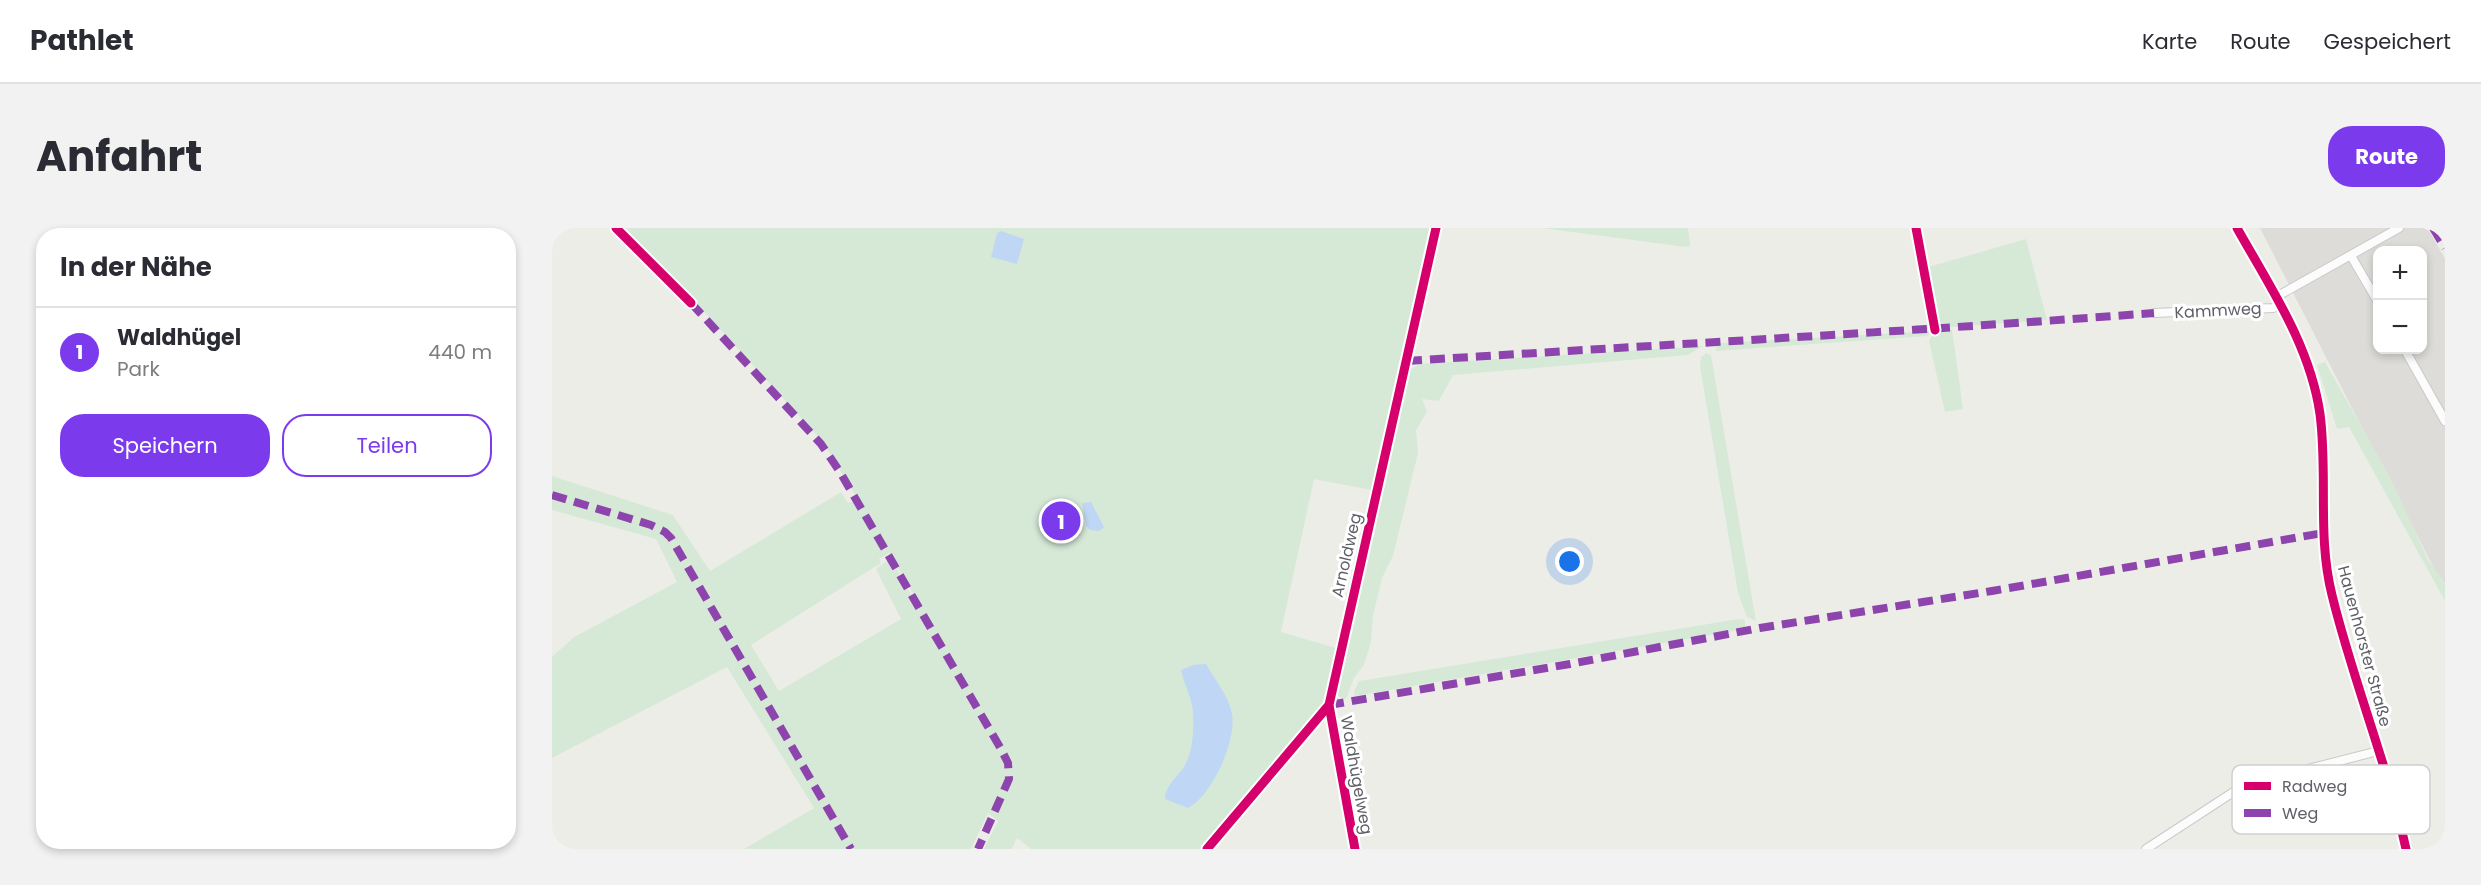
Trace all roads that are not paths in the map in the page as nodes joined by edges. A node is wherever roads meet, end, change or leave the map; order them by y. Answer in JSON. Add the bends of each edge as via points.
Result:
{"nodes":[{"id":1,"x":616,"y":228,"type":"edge"},
{"id":2,"x":1436,"y":228,"type":"edge"},
{"id":3,"x":1916,"y":228,"type":"edge"},
{"id":4,"x":2237,"y":228,"type":"edge"},
{"id":5,"x":2399,"y":228,"type":"edge"},
{"id":6,"x":2351,"y":256,"type":"junction"},
{"id":7,"x":2377,"y":300,"type":"edge"},
{"id":8,"x":2278,"y":301,"type":"junction"},
{"id":9,"x":690,"y":303,"type":"dead end"},
{"id":10,"x":2154,"y":314,"type":"dead end"},
{"id":11,"x":1935,"y":330,"type":"dead end"},
{"id":12,"x":2406,"y":354,"type":"edge"},
{"id":13,"x":2445,"y":421,"type":"edge"},
{"id":14,"x":1329,"y":705,"type":"junction"},
{"id":15,"x":2378,"y":751,"type":"junction"},
{"id":16,"x":2324,"y":765,"type":"edge"},
{"id":17,"x":2382,"y":765,"type":"edge"},
{"id":18,"x":2232,"y":793,"type":"edge"},
{"id":19,"x":2402,"y":834,"type":"edge"},
{"id":20,"x":1207,"y":849,"type":"edge"},
{"id":21,"x":1354,"y":849,"type":"edge"},
{"id":22,"x":2146,"y":849,"type":"edge"},
{"id":23,"x":2406,"y":849,"type":"edge"}],
"edges":[{"from":1,"to":9,"type":"street"},
{"from":2,"to":14,"type":"street","name":"Arnoldweg"},
{"from":3,"to":11,"type":"street"},
{"from":4,"to":8,"type":"street","name":"Hauenhorster Straße"},
{"from":5,"to":6,"type":"street"},
{"from":6,"to":7,"type":"street"},
{"from":6,"to":8,"type":"street"},
{"from":8,"to":10,"type":"street","name":"Kammweg","via":[[2274,308]]},
{"from":8,"to":15,"type":"street","name":"Hauenhorster Straße","via":[[2306,361],[2320,413],[2324,548],[2332,595]]},
{"from":12,"to":13,"type":"street"},
{"from":14,"to":20,"type":"street","name":"Arnoldweg"},
{"from":14,"to":21,"type":"street","name":"Waldhügelweg"},
{"from":15,"to":16,"type":"street"},
{"from":15,"to":17,"type":"street","name":"Hauenhorster Straße"},
{"from":18,"to":22,"type":"street"},
{"from":19,"to":23,"type":"street","name":"Hauenhorster Straße"}]}
